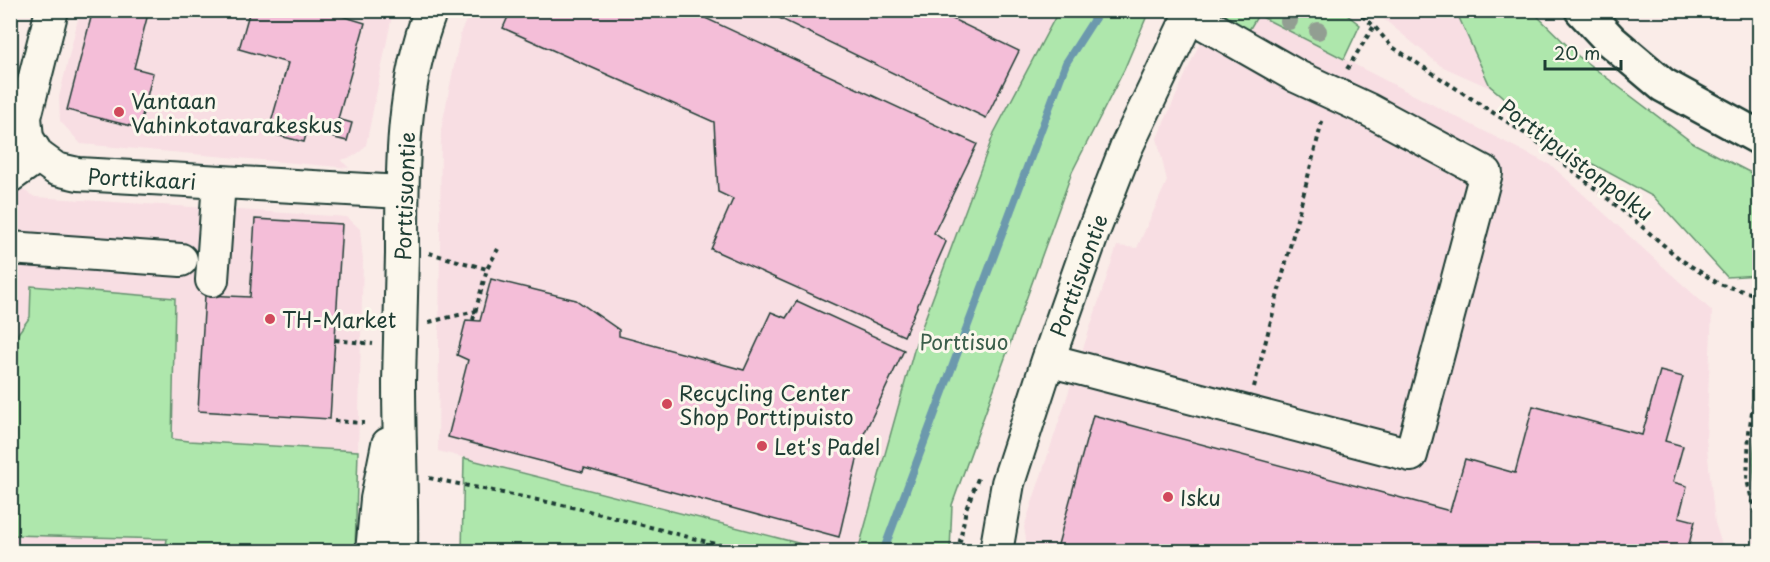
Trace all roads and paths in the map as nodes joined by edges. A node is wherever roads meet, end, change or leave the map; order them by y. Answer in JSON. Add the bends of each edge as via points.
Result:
{"nodes":[{"id":1,"x":52,"y":10,"type":"edge"},
{"id":2,"x":431,"y":10,"type":"edge"},
{"id":3,"x":1355,"y":10,"type":"edge"},
{"id":4,"x":1582,"y":10,"type":"edge"},
{"id":5,"x":1192,"y":13,"type":"edge"},
{"id":6,"x":1374,"y":26,"type":"junction"},
{"id":7,"x":1332,"y":94,"type":"junction"},
{"id":8,"x":1760,"y":138,"type":"edge"},
{"id":9,"x":38,"y":156,"type":"junction"},
{"id":10,"x":10,"y":176,"type":"edge"},
{"id":11,"x":219,"y":182,"type":"junction"},
{"id":12,"x":402,"y":192,"type":"junction"},
{"id":13,"x":10,"y":248,"type":"edge"},
{"id":14,"x":498,"y":249,"type":"dead end"},
{"id":15,"x":426,"y":253,"type":"dead end"},
{"id":16,"x":181,"y":261,"type":"dead end"},
{"id":17,"x":487,"y":269,"type":"junction"},
{"id":18,"x":212,"y":280,"type":"dead end"},
{"id":19,"x":1760,"y":297,"type":"edge"},
{"id":20,"x":476,"y":311,"type":"junction"},
{"id":21,"x":473,"y":320,"type":"dead end"},
{"id":22,"x":425,"y":323,"type":"dead end"},
{"id":23,"x":335,"y":340,"type":"dead end"},
{"id":24,"x":374,"y":344,"type":"dead end"},
{"id":25,"x":1760,"y":358,"type":"edge"},
{"id":26,"x":1048,"y":360,"type":"junction"},
{"id":27,"x":399,"y":384,"type":"junction"},
{"id":28,"x":1752,"y":410,"type":"junction"},
{"id":29,"x":1248,"y":412,"type":"junction"},
{"id":30,"x":334,"y":421,"type":"dead end"},
{"id":31,"x":1760,"y":422,"type":"edge"},
{"id":32,"x":364,"y":423,"type":"dead end"},
{"id":33,"x":425,"y":477,"type":"dead end"},
{"id":34,"x":1760,"y":513,"type":"edge"},
{"id":35,"x":1755,"y":516,"type":"junction"},
{"id":36,"x":1760,"y":533,"type":"edge"},
{"id":37,"x":372,"y":552,"type":"edge"},
{"id":38,"x":401,"y":552,"type":"edge"},
{"id":39,"x":746,"y":552,"type":"edge"},
{"id":40,"x":996,"y":552,"type":"edge"}],
"edges":[{"from":1,"to":9,"type":"street","via":[[25,117],[27,138]]},
{"from":2,"to":12,"type":"street","name":"Porttisuontie","via":[[415,65],[405,133]]},
{"from":3,"to":6,"type":"path","name":"Porttipuistonpolku"},
{"from":4,"to":8,"type":"highway","via":[[1611,41],[1663,85]]},
{"from":5,"to":7,"type":"street"},
{"from":5,"to":26,"type":"street","name":"Porttisuontie","via":[[1126,148]]},
{"from":6,"to":7,"type":"path"},
{"from":6,"to":19,"type":"path","name":"Porttipuistonpolku","via":[[1391,46],[1535,140],[1680,259],[1719,284]]},
{"from":7,"to":29,"type":"path","via":[[1324,112]]},
{"from":7,"to":29,"type":"street","via":[[1486,173],[1411,455]]},
{"from":9,"to":10,"type":"street"},
{"from":9,"to":11,"type":"street","name":"Porttikaari","via":[[56,169],[78,174]]},
{"from":11,"to":12,"type":"street","name":"Porttikaari"},
{"from":11,"to":18,"type":"street"},
{"from":12,"to":27,"type":"street","name":"Porttisuontie"},
{"from":13,"to":16,"type":"street"},
{"from":14,"to":17,"type":"path"},
{"from":15,"to":17,"type":"path"},
{"from":17,"to":20,"type":"path"},
{"from":20,"to":21,"type":"path"},
{"from":20,"to":22,"type":"path"},
{"from":23,"to":24,"type":"path"},
{"from":25,"to":28,"type":"path"},
{"from":26,"to":29,"type":"street"},
{"from":26,"to":40,"type":"street","name":"Porttisuontie","via":[[1008,483]]},
{"from":27,"to":37,"type":"street","name":"Porttisuontie","via":[[377,499]]},
{"from":27,"to":38,"type":"street","name":"Porttisuontie"},
{"from":28,"to":31,"type":"path"},
{"from":28,"to":35,"type":"path","via":[[1748,480]]},
{"from":30,"to":32,"type":"path"},
{"from":33,"to":39,"type":"path","via":[[577,508]]},
{"from":34,"to":35,"type":"path"},
{"from":35,"to":36,"type":"path"}]}
